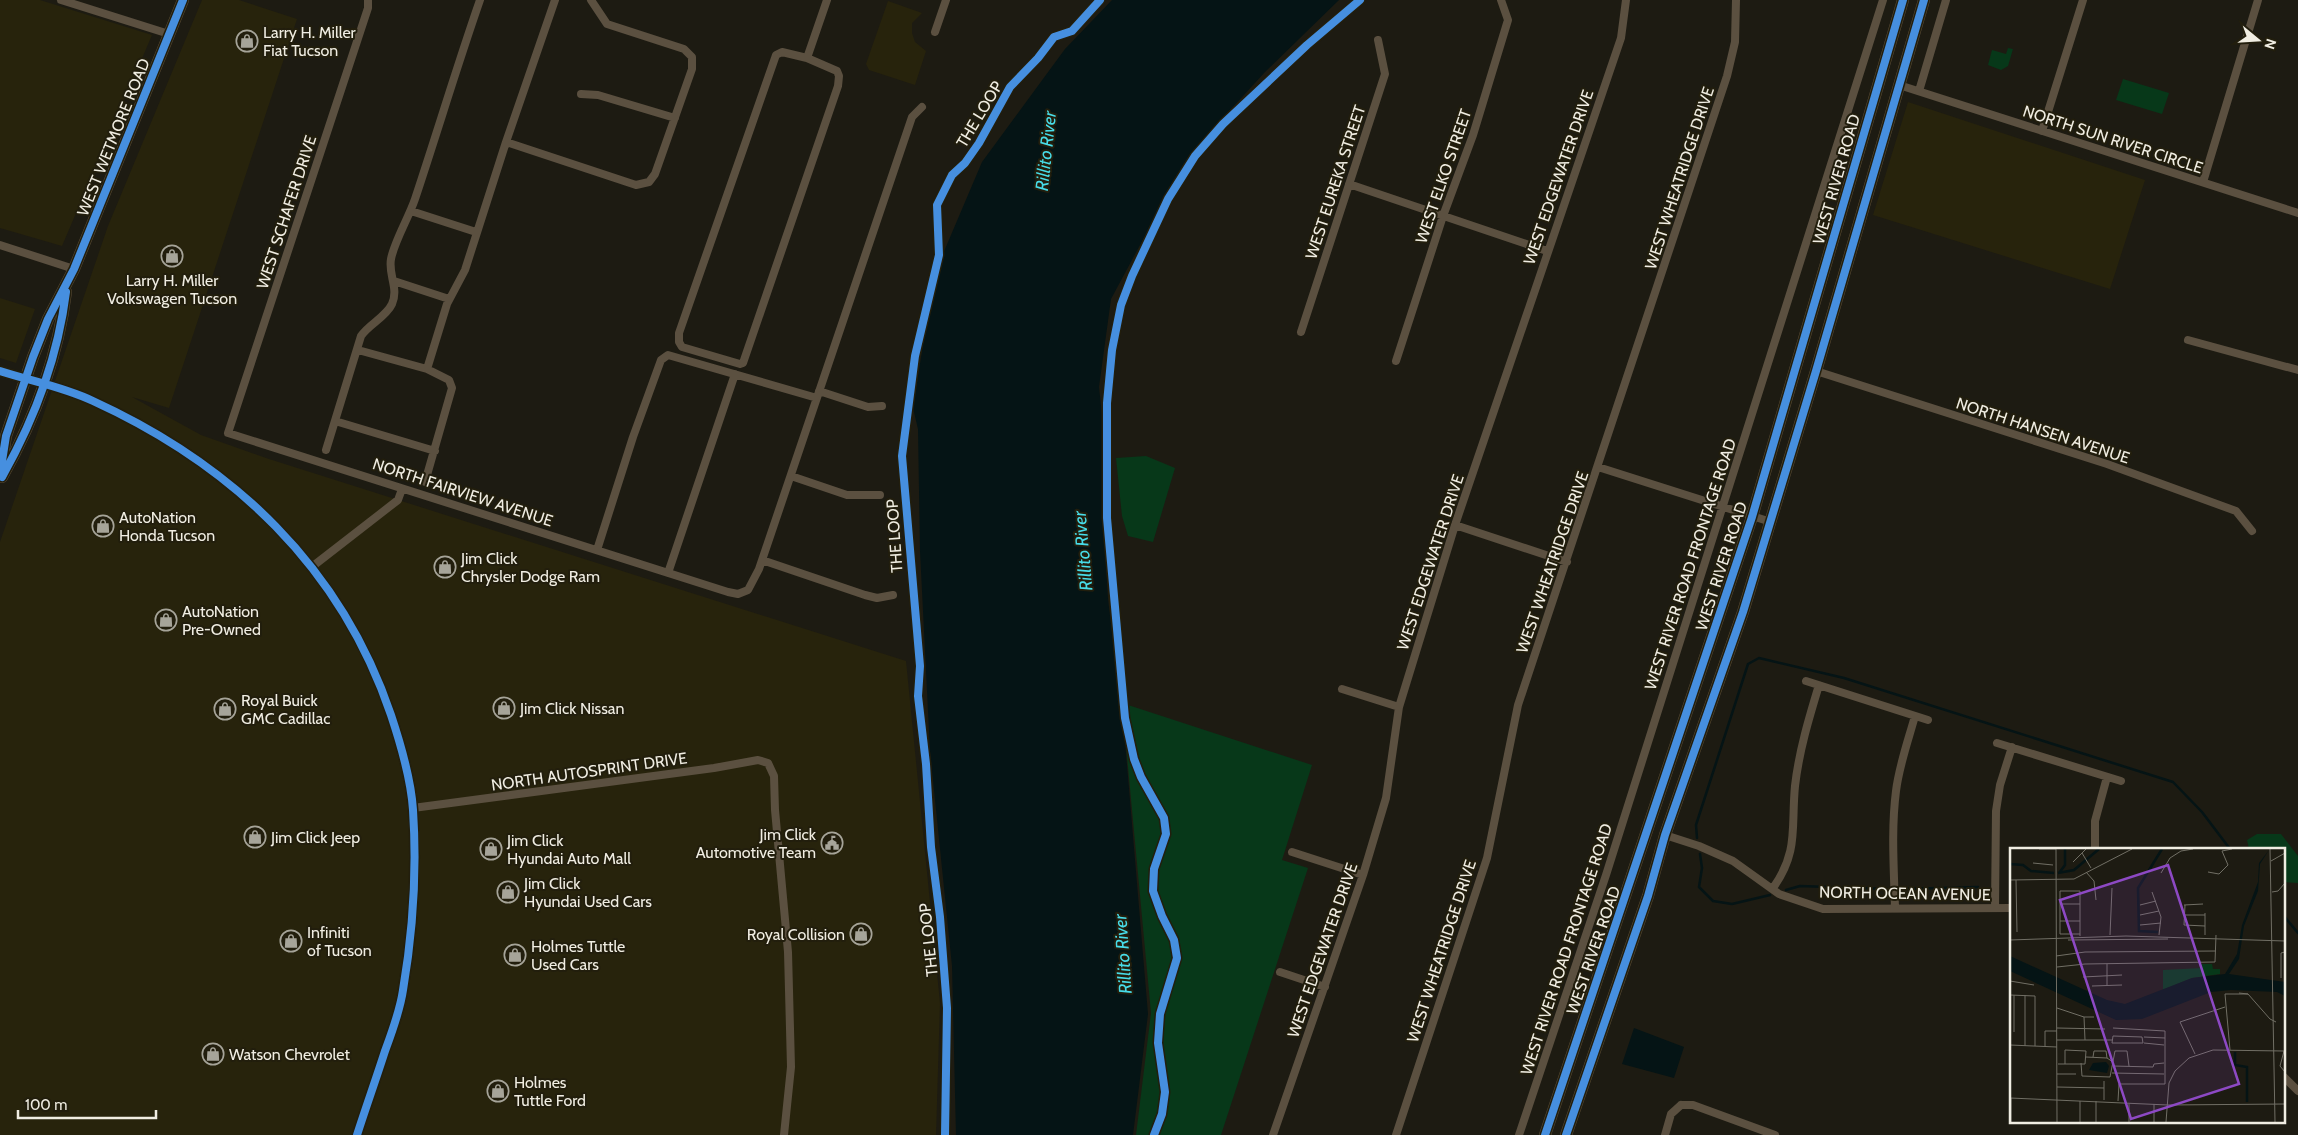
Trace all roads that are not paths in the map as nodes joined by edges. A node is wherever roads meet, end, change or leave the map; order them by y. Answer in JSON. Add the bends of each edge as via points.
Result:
{"nodes":[{"id":1,"x":61,"y":0,"type":"edge"},
{"id":2,"x":183,"y":0,"type":"edge"},
{"id":3,"x":368,"y":0,"type":"edge"},
{"id":4,"x":480,"y":0,"type":"edge"},
{"id":5,"x":555,"y":0,"type":"edge"},
{"id":6,"x":591,"y":0,"type":"edge"},
{"id":7,"x":827,"y":0,"type":"edge"},
{"id":8,"x":946,"y":0,"type":"edge"},
{"id":9,"x":1501,"y":0,"type":"edge"},
{"id":10,"x":1626,"y":0,"type":"edge"},
{"id":11,"x":1736,"y":0,"type":"edge"},
{"id":12,"x":1884,"y":0,"type":"edge"},
{"id":13,"x":1903,"y":0,"type":"edge"},
{"id":14,"x":1924,"y":0,"type":"edge"},
{"id":15,"x":1946,"y":0,"type":"edge"},
{"id":16,"x":2083,"y":0,"type":"edge"},
{"id":17,"x":2258,"y":0,"type":"edge"},
{"id":18,"x":935,"y":32,"type":"dead end"},
{"id":19,"x":169,"y":34,"type":"junction"},
{"id":20,"x":1378,"y":40,"type":"dead end"},
{"id":21,"x":807,"y":58,"type":"junction"},
{"id":22,"x":1899,"y":85,"type":"junction"},
{"id":23,"x":1919,"y":91,"type":"junction"},
{"id":24,"x":581,"y":94,"type":"dead end"},
{"id":25,"x":922,"y":107,"type":"dead end"},
{"id":26,"x":675,"y":118,"type":"junction"},
{"id":27,"x":2042,"y":131,"type":"junction"},
{"id":28,"x":506,"y":142,"type":"junction"},
{"id":29,"x":2203,"y":182,"type":"junction"},
{"id":30,"x":1349,"y":184,"type":"junction"},
{"id":31,"x":411,"y":211,"type":"junction"},
{"id":32,"x":2298,"y":213,"type":"edge"},
{"id":33,"x":1443,"y":216,"type":"junction"},
{"id":34,"x":476,"y":232,"type":"junction"},
{"id":35,"x":0,"y":245,"type":"edge"},
{"id":36,"x":1547,"y":251,"type":"junction"},
{"id":37,"x":74,"y":269,"type":"junction"},
{"id":38,"x":394,"y":281,"type":"junction"},
{"id":39,"x":67,"y":284,"type":"junction"},
{"id":40,"x":449,"y":299,"type":"junction"},
{"id":41,"x":1301,"y":332,"type":"dead end"},
{"id":42,"x":2188,"y":340,"type":"dead end"},
{"id":43,"x":358,"y":350,"type":"junction"},
{"id":44,"x":1396,"y":361,"type":"dead end"},
{"id":45,"x":427,"y":369,"type":"junction"},
{"id":46,"x":2298,"y":370,"type":"edge"},
{"id":47,"x":0,"y":371,"type":"edge"},
{"id":48,"x":1816,"y":371,"type":"junction"},
{"id":49,"x":736,"y":374,"type":"junction"},
{"id":50,"x":25,"y":378,"type":"junction"},
{"id":51,"x":44,"y":384,"type":"junction"},
{"id":52,"x":818,"y":395,"type":"junction"},
{"id":53,"x":882,"y":406,"type":"dead end"},
{"id":54,"x":335,"y":421,"type":"junction"},
{"id":55,"x":228,"y":433,"type":"joint"},
{"id":56,"x":326,"y":450,"type":"dead end"},
{"id":57,"x":434,"y":451,"type":"junction"},
{"id":58,"x":1598,"y":467,"type":"junction"},
{"id":59,"x":0,"y":474,"type":"edge"},
{"id":60,"x":791,"y":476,"type":"junction"},
{"id":61,"x":0,"y":482,"type":"edge"},
{"id":62,"x":425,"y":482,"type":"dead end"},
{"id":63,"x":402,"y":489,"type":"junction"},
{"id":64,"x":880,"y":495,"type":"dead end"},
{"id":65,"x":1722,"y":508,"type":"junction"},
{"id":66,"x":1752,"y":517,"type":"junction"},
{"id":67,"x":1771,"y":522,"type":"junction"},
{"id":68,"x":1455,"y":525,"type":"junction"},
{"id":69,"x":2252,"y":531,"type":"dead end"},
{"id":70,"x":597,"y":550,"type":"junction"},
{"id":71,"x":762,"y":560,"type":"junction"},
{"id":72,"x":1567,"y":562,"type":"junction"},
{"id":73,"x":313,"y":566,"type":"junction"},
{"id":74,"x":668,"y":573,"type":"junction"},
{"id":75,"x":893,"y":595,"type":"dead end"},
{"id":76,"x":1806,"y":681,"type":"dead end"},
{"id":77,"x":1819,"y":685,"type":"junction"},
{"id":78,"x":1342,"y":689,"type":"dead end"},
{"id":79,"x":1399,"y":707,"type":"junction"},
{"id":80,"x":1915,"y":716,"type":"junction"},
{"id":81,"x":1928,"y":720,"type":"dead end"},
{"id":82,"x":1997,"y":743,"type":"dead end"},
{"id":83,"x":2012,"y":747,"type":"junction"},
{"id":84,"x":2107,"y":777,"type":"junction"},
{"id":85,"x":2121,"y":781,"type":"dead end"},
{"id":86,"x":413,"y":808,"type":"junction"},
{"id":87,"x":1665,"y":835,"type":"junction"},
{"id":88,"x":2096,"y":848,"type":"edge"},
{"id":89,"x":1292,"y":852,"type":"dead end"},
{"id":90,"x":1363,"y":875,"type":"junction"},
{"id":91,"x":1773,"y":888,"type":"junction"},
{"id":92,"x":1895,"y":908,"type":"junction"},
{"id":93,"x":1995,"y":908,"type":"junction"},
{"id":94,"x":2010,"y":908,"type":"edge"},
{"id":95,"x":1280,"y":972,"type":"dead end"},
{"id":96,"x":1325,"y":987,"type":"junction"},
{"id":97,"x":2286,"y":1079,"type":"edge"},
{"id":98,"x":2298,"y":1091,"type":"edge"},
{"id":99,"x":357,"y":1135,"type":"edge"},
{"id":100,"x":784,"y":1135,"type":"edge"},
{"id":101,"x":1273,"y":1135,"type":"edge"},
{"id":102,"x":1396,"y":1135,"type":"edge"},
{"id":103,"x":1519,"y":1135,"type":"edge"},
{"id":104,"x":1545,"y":1135,"type":"edge"},
{"id":105,"x":1566,"y":1135,"type":"edge"},
{"id":106,"x":1665,"y":1135,"type":"edge"},
{"id":107,"x":1774,"y":1135,"type":"edge"}],
"edges":[{"from":1,"to":19,"type":"street"},
{"from":2,"to":19,"type":"main road","name":"WEST WETMORE ROAD"},
{"from":3,"to":55,"type":"street","name":"WEST SCHAFER DRIVE"},
{"from":4,"to":31,"type":"street"},
{"from":5,"to":28,"type":"street"},
{"from":6,"to":26,"type":"street","via":[[607,24],[684,49],[692,58],[692,70]]},
{"from":7,"to":21,"type":"street"},
{"from":8,"to":18,"type":"street"},
{"from":9,"to":33,"type":"street","name":"WEST ELKO STREET","via":[[1508,20],[1473,135]]},
{"from":10,"to":36,"type":"street","name":"WEST EDGEWATER DRIVE","via":[[1621,38]]},
{"from":11,"to":58,"type":"street","name":"WEST WHEATRIDGE DRIVE","via":[[1735,42],[1727,76]]},
{"from":12,"to":65,"type":"street","name":"WEST RIVER ROAD FRONTAGE ROAD"},
{"from":13,"to":66,"type":"main road","name":"WEST RIVER ROAD"},
{"from":14,"to":22,"type":"main road","name":"WEST RIVER ROAD"},
{"from":15,"to":23,"type":"street"},
{"from":16,"to":27,"type":"street"},
{"from":17,"to":29,"type":"street"},
{"from":19,"to":37,"type":"main road","name":"WEST WETMORE ROAD"},
{"from":20,"to":30,"type":"street","name":"WEST EUREKA STREET","via":[[1385,74]]},
{"from":21,"to":21,"type":"street","via":[[837,71],[838,86],[743,363],[682,347],[679,332],[776,55],[782,52]]},
{"from":22,"to":23,"type":"street","name":"NORTH SUN RIVER CIRCLE"},
{"from":22,"to":48,"type":"main road","name":"WEST RIVER ROAD"},
{"from":23,"to":27,"type":"street","name":"NORTH SUN RIVER CIRCLE"},
{"from":24,"to":26,"type":"street","via":[[598,95]]},
{"from":25,"to":52,"type":"street","via":[[912,117]]},
{"from":26,"to":28,"type":"street","via":[[655,174],[649,182],[636,185]]},
{"from":27,"to":29,"type":"street","name":"NORTH SUN RIVER CIRCLE"},
{"from":28,"to":34,"type":"street"},
{"from":29,"to":32,"type":"street","name":"NORTH SUN RIVER CIRCLE"},
{"from":30,"to":33,"type":"street"},
{"from":30,"to":41,"type":"street","name":"WEST EUREKA STREET"},
{"from":31,"to":34,"type":"street"},
{"from":31,"to":38,"type":"street","via":[[391,258]]},
{"from":33,"to":36,"type":"street"},
{"from":33,"to":44,"type":"street","name":"WEST ELKO STREET"},
{"from":34,"to":40,"type":"street","via":[[465,270]]},
{"from":35,"to":37,"type":"street"},
{"from":36,"to":68,"type":"street","name":"WEST EDGEWATER DRIVE"},
{"from":37,"to":39,"type":"main road","name":"WEST WETMORE ROAD"},
{"from":38,"to":40,"type":"street"},
{"from":38,"to":43,"type":"street","via":[[394,298],[390,307],[365,330]]},
{"from":39,"to":50,"type":"main road","name":"WEST WETMORE ROAD","via":[[48,319]]},
{"from":39,"to":51,"type":"main road","name":"WEST WETMORE ROAD","via":[[61,329]]},
{"from":40,"to":45,"type":"street"},
{"from":42,"to":46,"type":"street"},
{"from":43,"to":45,"type":"street"},
{"from":43,"to":54,"type":"street"},
{"from":45,"to":57,"type":"street","via":[[449,380],[452,388]]},
{"from":47,"to":50,"type":"street"},
{"from":48,"to":67,"type":"main road","name":"WEST RIVER ROAD"},
{"from":48,"to":69,"type":"street","name":"NORTH HANSEN AVENUE","via":[[2107,464],[2236,511]]},
{"from":49,"to":52,"type":"street"},
{"from":49,"to":70,"type":"street","via":[[668,355],[661,360]]},
{"from":49,"to":74,"type":"street"},
{"from":50,"to":51,"type":"street"},
{"from":50,"to":59,"type":"main road","name":"WEST WETMORE ROAD","via":[[6,436]]},
{"from":51,"to":61,"type":"main road","name":"WEST WETMORE ROAD","via":[[22,441]]},
{"from":51,"to":73,"type":"street","via":[[91,400],[177,444],[263,513]]},
{"from":52,"to":53,"type":"street","via":[[868,407]]},
{"from":52,"to":60,"type":"street"},
{"from":54,"to":56,"type":"street"},
{"from":54,"to":57,"type":"street"},
{"from":55,"to":63,"type":"street","name":"NORTH FAIRVIEW AVENUE"},
{"from":57,"to":62,"type":"street"},
{"from":58,"to":65,"type":"street"},
{"from":58,"to":72,"type":"street","name":"WEST WHEATRIDGE DRIVE"},
{"from":60,"to":64,"type":"street","via":[[847,494]]},
{"from":60,"to":71,"type":"street"},
{"from":63,"to":70,"type":"street","name":"NORTH FAIRVIEW AVENUE"},
{"from":63,"to":73,"type":"street","via":[[398,500]]},
{"from":65,"to":66,"type":"street"},
{"from":65,"to":103,"type":"street","name":"WEST RIVER ROAD FRONTAGE ROAD","via":[[1593,915]]},
{"from":66,"to":67,"type":"street"},
{"from":66,"to":104,"type":"main road","name":"WEST RIVER ROAD"},
{"from":67,"to":87,"type":"main road","name":"WEST RIVER ROAD"},
{"from":68,"to":72,"type":"street"},
{"from":68,"to":79,"type":"street","name":"WEST EDGEWATER DRIVE"},
{"from":70,"to":74,"type":"street","name":"NORTH FAIRVIEW AVENUE"},
{"from":71,"to":74,"type":"street","name":"NORTH FAIRVIEW AVENUE","via":[[748,590],[743,593],[728,592]]},
{"from":71,"to":75,"type":"street","via":[[865,595],[877,598]]},
{"from":72,"to":102,"type":"street","name":"WEST WHEATRIDGE DRIVE","via":[[1518,705],[1486,858]]},
{"from":73,"to":86,"type":"street","via":[[351,626],[378,678],[400,744]]},
{"from":76,"to":77,"type":"street"},
{"from":77,"to":80,"type":"street"},
{"from":77,"to":91,"type":"street","via":[[1799,758],[1792,850]]},
{"from":78,"to":79,"type":"street"},
{"from":79,"to":90,"type":"street","name":"WEST EDGEWATER DRIVE","via":[[1386,798]]},
{"from":80,"to":81,"type":"street"},
{"from":80,"to":92,"type":"street","via":[[1900,767],[1893,817]]},
{"from":82,"to":83,"type":"street"},
{"from":83,"to":84,"type":"street"},
{"from":83,"to":93,"type":"street","via":[[2000,785],[1996,812]]},
{"from":84,"to":85,"type":"street"},
{"from":84,"to":88,"type":"street","via":[[2095,821]]},
{"from":86,"to":99,"type":"street","via":[[415,902],[403,993]]},
{"from":86,"to":100,"type":"street","name":"NORTH AUTOSPRINT DRIVE","via":[[758,760],[768,763],[774,776],[788,952],[791,1066]]},
{"from":87,"to":91,"type":"street","name":"NORTH OCEAN AVENUE","via":[[1733,861]]},
{"from":87,"to":105,"type":"main road","name":"WEST RIVER ROAD","via":[[1648,896]]},
{"from":89,"to":90,"type":"street"},
{"from":90,"to":96,"type":"street","name":"WEST EDGEWATER DRIVE"},
{"from":91,"to":92,"type":"street","name":"NORTH OCEAN AVENUE","via":[[1788,898],[1823,910]]},
{"from":92,"to":93,"type":"street","name":"NORTH OCEAN AVENUE"},
{"from":93,"to":94,"type":"street","name":"NORTH OCEAN AVENUE"},
{"from":95,"to":96,"type":"street"},
{"from":96,"to":101,"type":"street","name":"WEST EDGEWATER DRIVE"},
{"from":97,"to":98,"type":"street"},
{"from":106,"to":107,"type":"street","via":[[1671,1114],[1679,1102]]}]}
